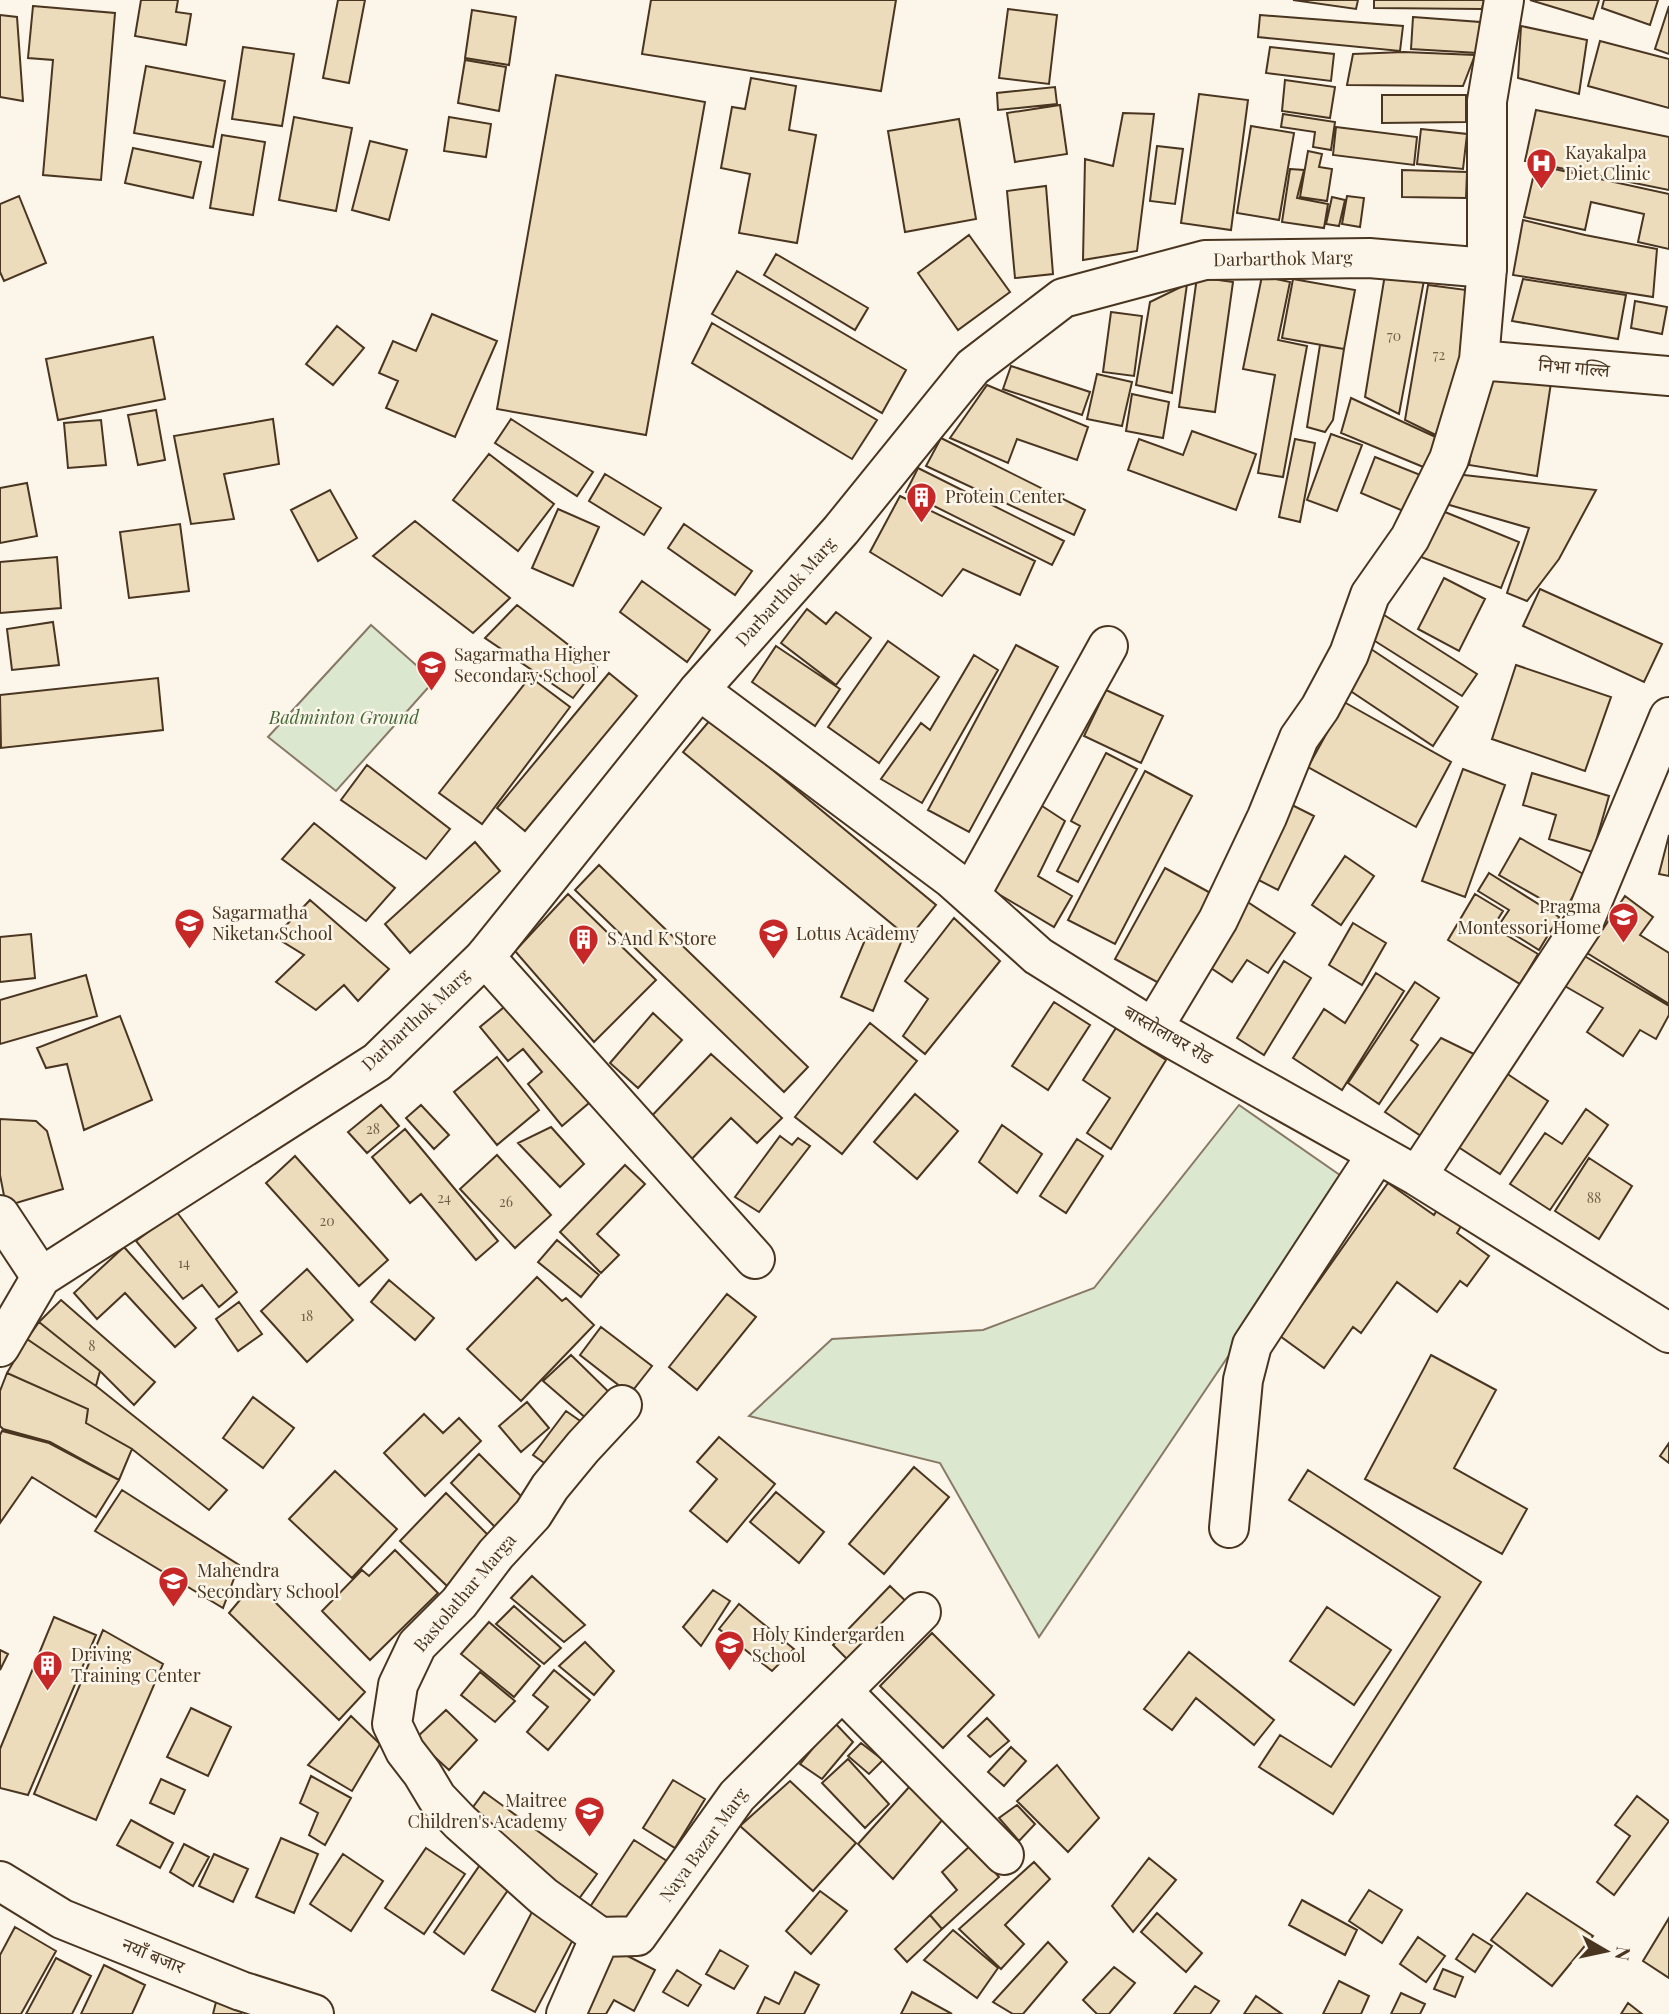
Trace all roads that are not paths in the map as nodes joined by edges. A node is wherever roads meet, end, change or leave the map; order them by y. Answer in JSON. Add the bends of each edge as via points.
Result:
{"nodes":[{"id":1,"x":1504,"y":0,"type":"edge"},
{"id":2,"x":1488,"y":268,"type":"junction"},
{"id":3,"x":1479,"y":360,"type":"junction"},
{"id":4,"x":1669,"y":376,"type":"edge"},
{"id":5,"x":1108,"y":646,"type":"dead end"},
{"id":6,"x":699,"y":690,"type":"junction"},
{"id":7,"x":1669,"y":717,"type":"edge"},
{"id":8,"x":970,"y":895,"type":"junction"},
{"id":9,"x":485,"y":957,"type":"junction"},
{"id":10,"x":1153,"y":1028,"type":"junction"},
{"id":11,"x":1377,"y":1154,"type":"junction"},
{"id":12,"x":1417,"y":1176,"type":"junction"},
{"id":13,"x":0,"y":1215,"type":"edge"},
{"id":14,"x":755,"y":1259,"type":"dead end"},
{"id":15,"x":41,"y":1277,"type":"junction"},
{"id":16,"x":1669,"y":1333,"type":"edge"},
{"id":17,"x":0,"y":1347,"type":"edge"},
{"id":18,"x":622,"y":1405,"type":"dead end"},
{"id":19,"x":1229,"y":1528,"type":"dead end"},
{"id":20,"x":921,"y":1612,"type":"dead end"},
{"id":21,"x":842,"y":1691,"type":"junction"},
{"id":22,"x":1004,"y":1855,"type":"dead end"},
{"id":23,"x":0,"y":1881,"type":"edge"},
{"id":24,"x":600,"y":1937,"type":"junction"},
{"id":25,"x":314,"y":2014,"type":"edge"},
{"id":26,"x":566,"y":2014,"type":"edge"}],
"edges":[{"from":1,"to":2,"type":"street","via":[[1487,101]]},
{"from":2,"to":3,"type":"street"},
{"from":2,"to":6,"type":"street","name":"Darbarthok Marg","via":[[1369,258],[1205,260],[1063,298],[974,367],[841,530]]},
{"from":3,"to":4,"type":"street","name":"निभा गल्लि"},
{"from":3,"to":10,"type":"street","via":[[1449,459],[1410,538],[1370,595],[1349,654],[1299,738],[1217,920]]},
{"from":5,"to":8,"type":"street"},
{"from":6,"to":8,"type":"street","name":"बास्तोलाथर रोड"},
{"from":6,"to":9,"type":"street","name":"Darbarthok Marg"},
{"from":7,"to":12,"type":"street","via":[[1583,924]]},
{"from":8,"to":10,"type":"street","name":"बास्तोलाथर रोड","via":[[1038,956]]},
{"from":9,"to":14,"type":"street"},
{"from":9,"to":15,"type":"street","name":"Darbarthok Marg","via":[[377,1062]]},
{"from":10,"to":11,"type":"street","name":"बास्तोलाथर रोड"},
{"from":11,"to":12,"type":"street","name":"बास्तोलाथर रोड"},
{"from":11,"to":19,"type":"street","via":[[1252,1345],[1242,1380]]},
{"from":12,"to":16,"type":"street","name":"बास्तोलाथर रोड"},
{"from":13,"to":15,"type":"street"},
{"from":15,"to":17,"type":"street","name":"Darbarthok Marg"},
{"from":18,"to":24,"type":"street","name":"Bastolathar Marga","via":[[566,1467],[459,1603],[417,1645],[398,1685],[392,1724],[437,1798],[460,1822],[543,1896]]},
{"from":20,"to":21,"type":"street","name":"Naya Bazar Marg"},
{"from":21,"to":22,"type":"street"},
{"from":21,"to":24,"type":"street","name":"Naya Bazar Marg","via":[[737,1796],[637,1936]]},
{"from":23,"to":25,"type":"street","name":"नयाँ बजार","via":[[62,1919],[241,1992]]},
{"from":24,"to":26,"type":"street"}]}
